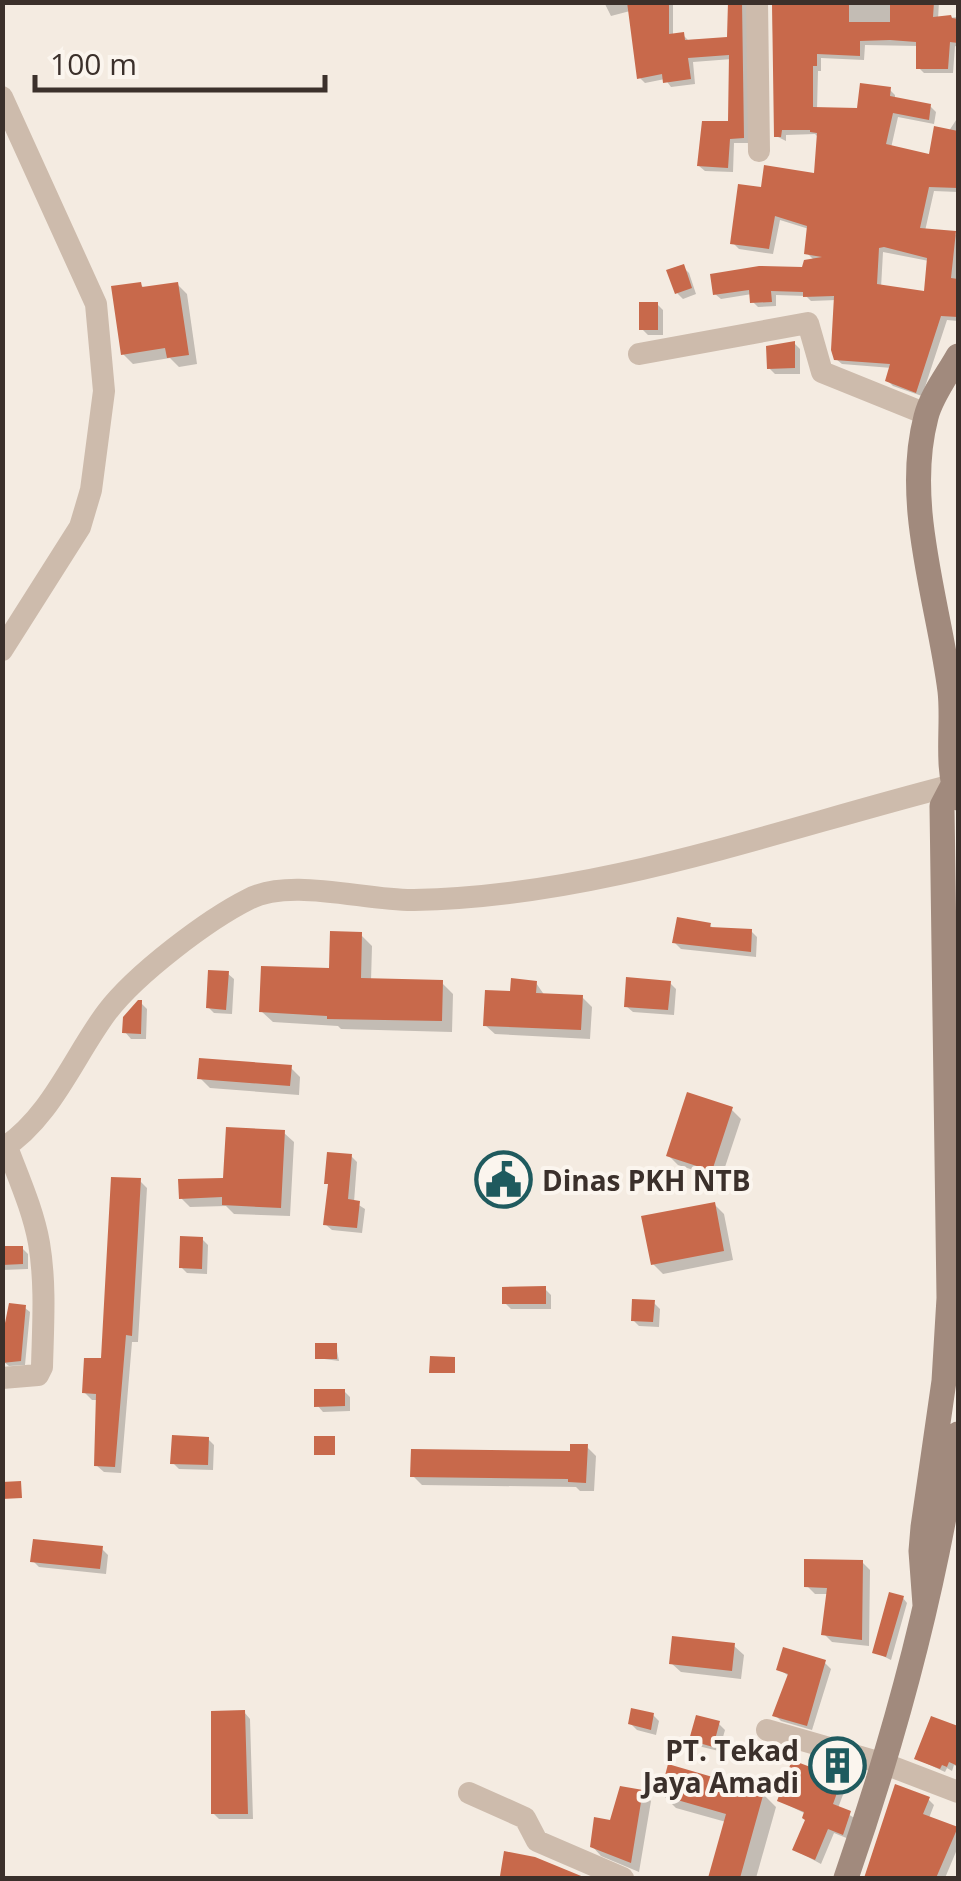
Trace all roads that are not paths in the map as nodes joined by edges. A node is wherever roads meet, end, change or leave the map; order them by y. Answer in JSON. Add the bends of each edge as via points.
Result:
{"nodes":[{"id":1,"x":758,"y":2,"type":"edge"},
{"id":2,"x":2,"y":97,"type":"edge"},
{"id":3,"x":758,"y":151,"type":"dead end"},
{"id":4,"x":639,"y":354,"type":"dead end"},
{"id":5,"x":958,"y":356,"type":"edge"},
{"id":6,"x":926,"y":414,"type":"junction"},
{"id":7,"x":2,"y":650,"type":"edge"},
{"id":8,"x":956,"y":792,"type":"edge"},
{"id":9,"x":4,"y":1148,"type":"edge"},
{"id":10,"x":2,"y":1378,"type":"edge"},
{"id":11,"x":951,"y":1381,"type":"edge"},
{"id":12,"x":958,"y":1434,"type":"edge"},
{"id":13,"x":925,"y":1604,"type":"junction"},
{"id":14,"x":767,"y":1730,"type":"dead end"},
{"id":15,"x":884,"y":1764,"type":"junction"},
{"id":16,"x":958,"y":1792,"type":"edge"},
{"id":17,"x":468,"y":1793,"type":"dead end"},
{"id":18,"x":623,"y":1878,"type":"edge"},
{"id":19,"x":846,"y":1878,"type":"edge"}],
"edges":[{"from":1,"to":3,"type":"street"},
{"from":2,"to":7,"type":"street","via":[[96,304],[104,391],[80,527]]},
{"from":4,"to":6,"type":"street","via":[[808,323],[822,372]]},
{"from":5,"to":6,"type":"main road"},
{"from":6,"to":8,"type":"main road","via":[[919,484],[950,690]]},
{"from":8,"to":9,"type":"street","via":[[612,876],[440,900],[286,890],[254,896],[118,999],[50,1100]]},
{"from":8,"to":11,"type":"main road","via":[[942,806]]},
{"from":9,"to":10,"type":"street","via":[[27,1198],[43,1281],[39,1375]]},
{"from":11,"to":13,"type":"main road","via":[[923,1527]]},
{"from":12,"to":13,"type":"main road"},
{"from":13,"to":15,"type":"main road"},
{"from":14,"to":15,"type":"street"},
{"from":15,"to":16,"type":"street"},
{"from":15,"to":19,"type":"main road"},
{"from":17,"to":18,"type":"street","via":[[525,1818],[537,1841]]}]}
